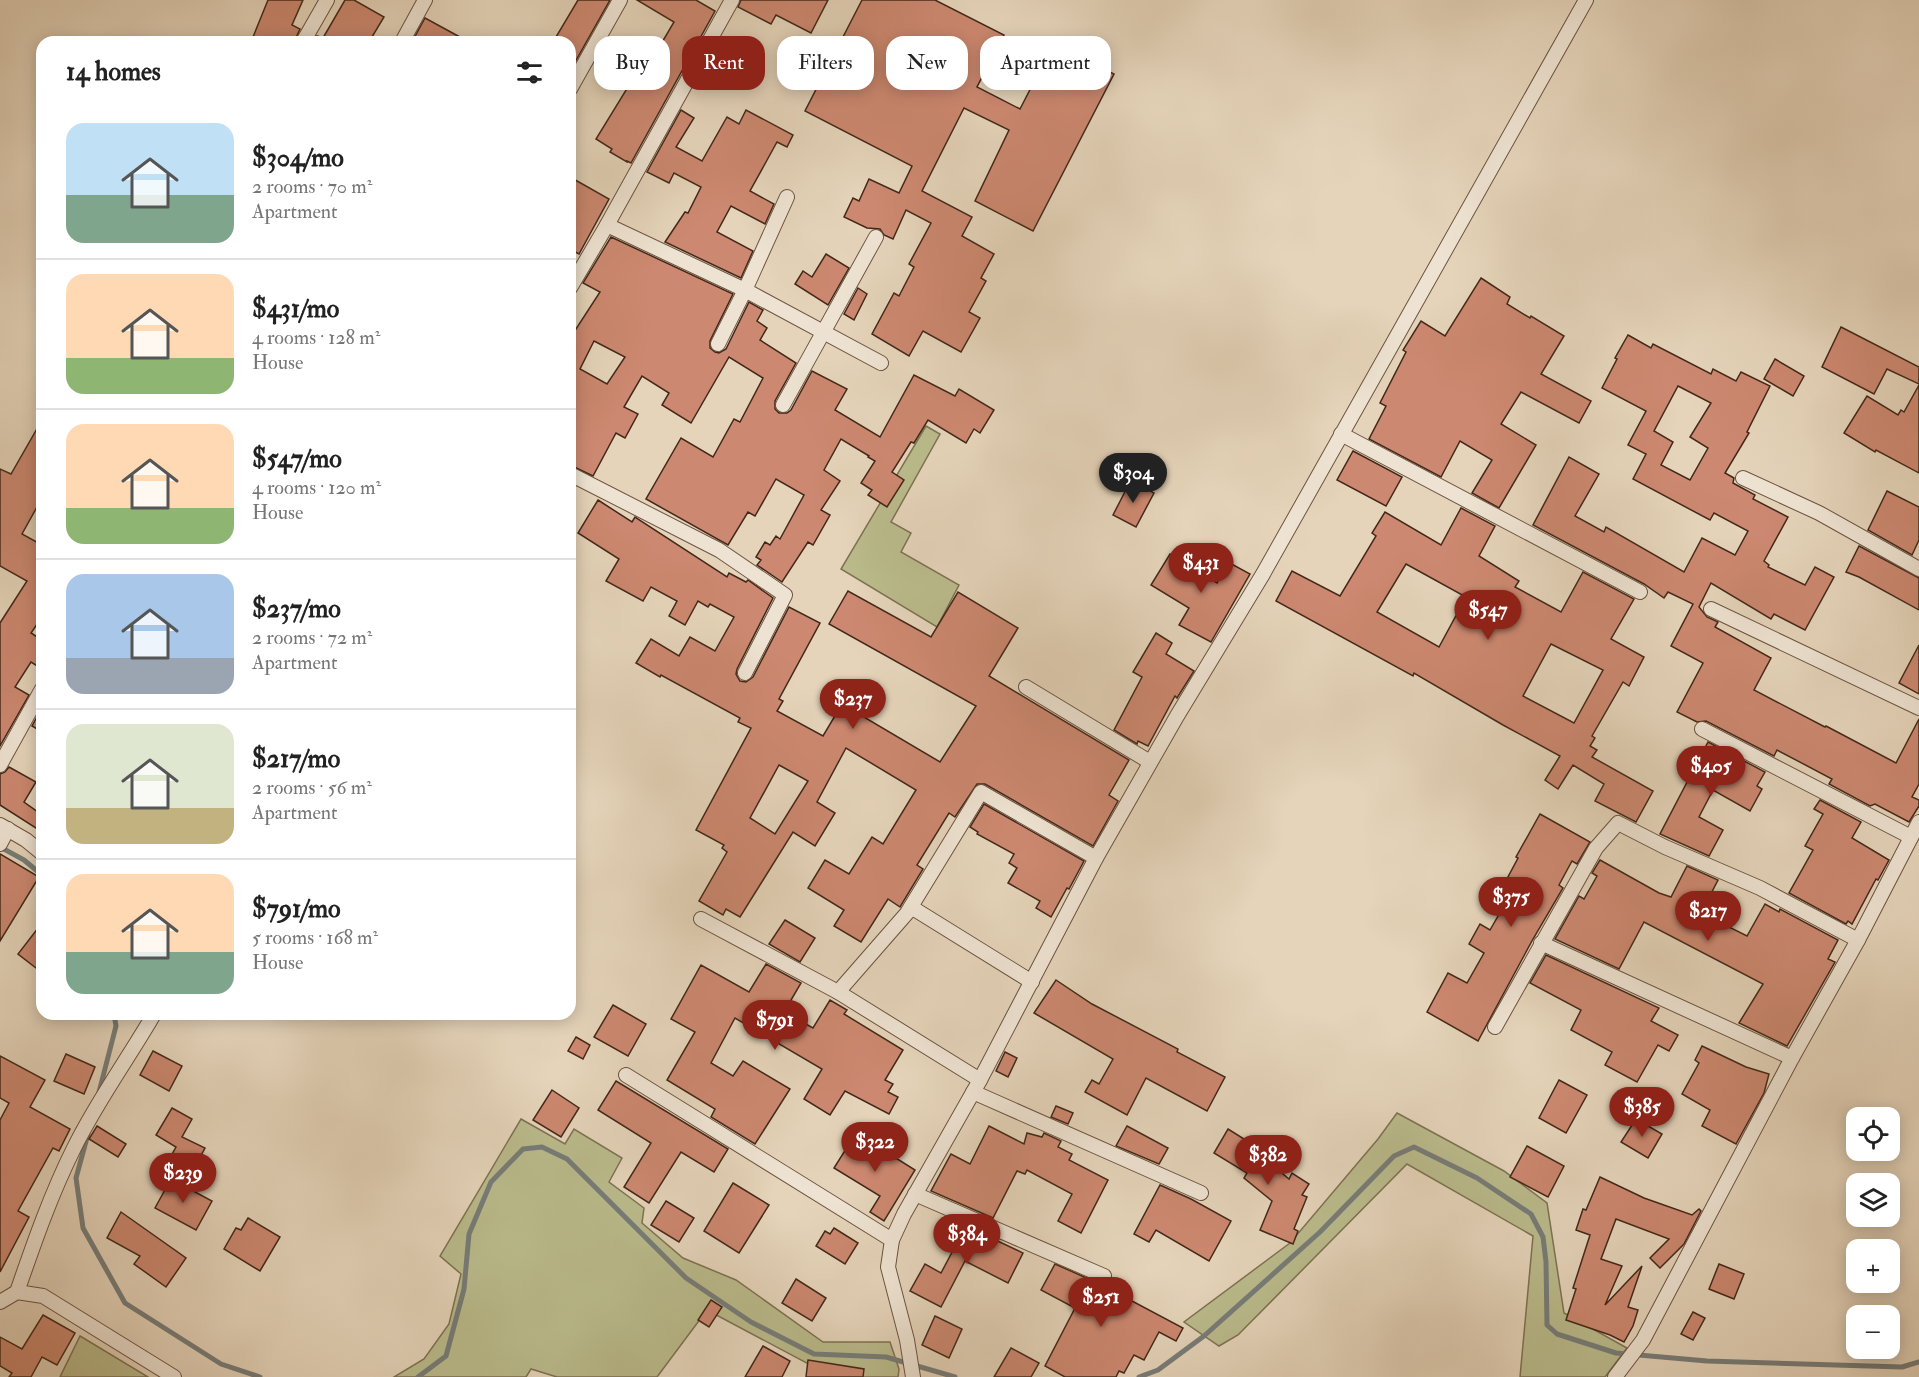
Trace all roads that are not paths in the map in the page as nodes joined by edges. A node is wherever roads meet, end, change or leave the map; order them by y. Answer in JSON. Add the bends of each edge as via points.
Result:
{"nodes":[{"id":1,"x":327,"y":0,"type":"edge"},
{"id":2,"x":425,"y":0,"type":"edge"},
{"id":3,"x":620,"y":0,"type":"edge"},
{"id":4,"x":732,"y":0,"type":"edge"},
{"id":5,"x":1586,"y":0,"type":"edge"},
{"id":6,"x":306,"y":36,"type":"edge"},
{"id":7,"x":405,"y":36,"type":"edge"},
{"id":8,"x":576,"y":77,"type":"edge"},
{"id":9,"x":787,"y":197,"type":"dead end"},
{"id":10,"x":608,"y":225,"type":"junction"},
{"id":11,"x":876,"y":237,"type":"dead end"},
{"id":12,"x":576,"y":269,"type":"edge"},
{"id":13,"x":746,"y":290,"type":"junction"},
{"id":14,"x":824,"y":332,"type":"junction"},
{"id":15,"x":718,"y":344,"type":"dead end"},
{"id":16,"x":881,"y":363,"type":"dead end"},
{"id":17,"x":783,"y":405,"type":"dead end"},
{"id":18,"x":1341,"y":434,"type":"junction"},
{"id":19,"x":576,"y":477,"type":"edge"},
{"id":20,"x":1743,"y":478,"type":"dead end"},
{"id":21,"x":1919,"y":569,"type":"edge"},
{"id":22,"x":1640,"y":592,"type":"dead end"},
{"id":23,"x":1712,"y":609,"type":"dead end"},
{"id":24,"x":745,"y":673,"type":"dead end"},
{"id":25,"x":1026,"y":687,"type":"dead end"},
{"id":26,"x":36,"y":700,"type":"edge"},
{"id":27,"x":1919,"y":708,"type":"edge"},
{"id":28,"x":1702,"y":729,"type":"dead end"},
{"id":29,"x":1150,"y":762,"type":"junction"},
{"id":30,"x":0,"y":765,"type":"edge"},
{"id":31,"x":1919,"y":822,"type":"edge"},
{"id":32,"x":4,"y":827,"type":"edge"},
{"id":33,"x":1911,"y":837,"type":"junction"},
{"id":34,"x":0,"y":844,"type":"edge"},
{"id":35,"x":36,"y":849,"type":"edge"},
{"id":36,"x":1096,"y":858,"type":"junction"},
{"id":37,"x":911,"y":907,"type":"junction"},
{"id":38,"x":701,"y":919,"type":"dead end"},
{"id":39,"x":1858,"y":940,"type":"junction"},
{"id":40,"x":1541,"y":943,"type":"junction"},
{"id":41,"x":1032,"y":982,"type":"junction"},
{"id":42,"x":838,"y":992,"type":"junction"},
{"id":43,"x":147,"y":1020,"type":"edge"},
{"id":44,"x":1495,"y":1027,"type":"dead end"},
{"id":45,"x":1792,"y":1058,"type":"junction"},
{"id":46,"x":626,"y":1075,"type":"dead end"},
{"id":47,"x":976,"y":1086,"type":"junction"},
{"id":48,"x":1201,"y":1193,"type":"dead end"},
{"id":49,"x":915,"y":1194,"type":"junction"},
{"id":50,"x":892,"y":1240,"type":"junction"},
{"id":51,"x":1104,"y":1276,"type":"dead end"},
{"id":52,"x":16,"y":1292,"type":"junction"},
{"id":53,"x":0,"y":1302,"type":"edge"},
{"id":54,"x":1616,"y":1375,"type":"edge"},
{"id":55,"x":174,"y":1377,"type":"edge"},
{"id":56,"x":913,"y":1377,"type":"edge"}],
"edges":[{"from":1,"to":6,"type":"street"},
{"from":2,"to":7,"type":"street"},
{"from":3,"to":8,"type":"street"},
{"from":4,"to":10,"type":"street"},
{"from":5,"to":18,"type":"street"},
{"from":9,"to":13,"type":"street"},
{"from":10,"to":12,"type":"street"},
{"from":10,"to":13,"type":"street"},
{"from":11,"to":14,"type":"street"},
{"from":13,"to":14,"type":"street"},
{"from":13,"to":15,"type":"street"},
{"from":14,"to":16,"type":"street"},
{"from":14,"to":17,"type":"street"},
{"from":18,"to":22,"type":"street"},
{"from":18,"to":29,"type":"street","via":[[1263,574]]},
{"from":19,"to":24,"type":"street","via":[[719,550],[785,595]]},
{"from":20,"to":21,"type":"street","via":[[1819,513]]},
{"from":23,"to":27,"type":"street"},
{"from":25,"to":29,"type":"street"},
{"from":26,"to":30,"type":"street"},
{"from":28,"to":33,"type":"street"},
{"from":29,"to":36,"type":"street"},
{"from":31,"to":33,"type":"street"},
{"from":32,"to":34,"type":"street"},
{"from":32,"to":35,"type":"street"},
{"from":33,"to":39,"type":"street"},
{"from":36,"to":37,"type":"street","via":[[981,792]]},
{"from":36,"to":41,"type":"street"},
{"from":37,"to":41,"type":"street"},
{"from":37,"to":42,"type":"street"},
{"from":38,"to":42,"type":"street"},
{"from":39,"to":40,"type":"street","via":[[1760,888],[1618,823],[1596,848]]},
{"from":39,"to":45,"type":"street"},
{"from":40,"to":44,"type":"street"},
{"from":40,"to":45,"type":"street"},
{"from":41,"to":47,"type":"street"},
{"from":42,"to":47,"type":"street"},
{"from":43,"to":52,"type":"street","via":[[75,1147]]},
{"from":45,"to":54,"type":"street","via":[[1643,1340]]},
{"from":46,"to":50,"type":"street"},
{"from":47,"to":48,"type":"street"},
{"from":47,"to":49,"type":"street"},
{"from":49,"to":50,"type":"street"},
{"from":49,"to":51,"type":"street"},
{"from":50,"to":56,"type":"street","via":[[888,1267]]},
{"from":52,"to":53,"type":"street"},
{"from":52,"to":55,"type":"street","via":[[43,1296]]}]}
